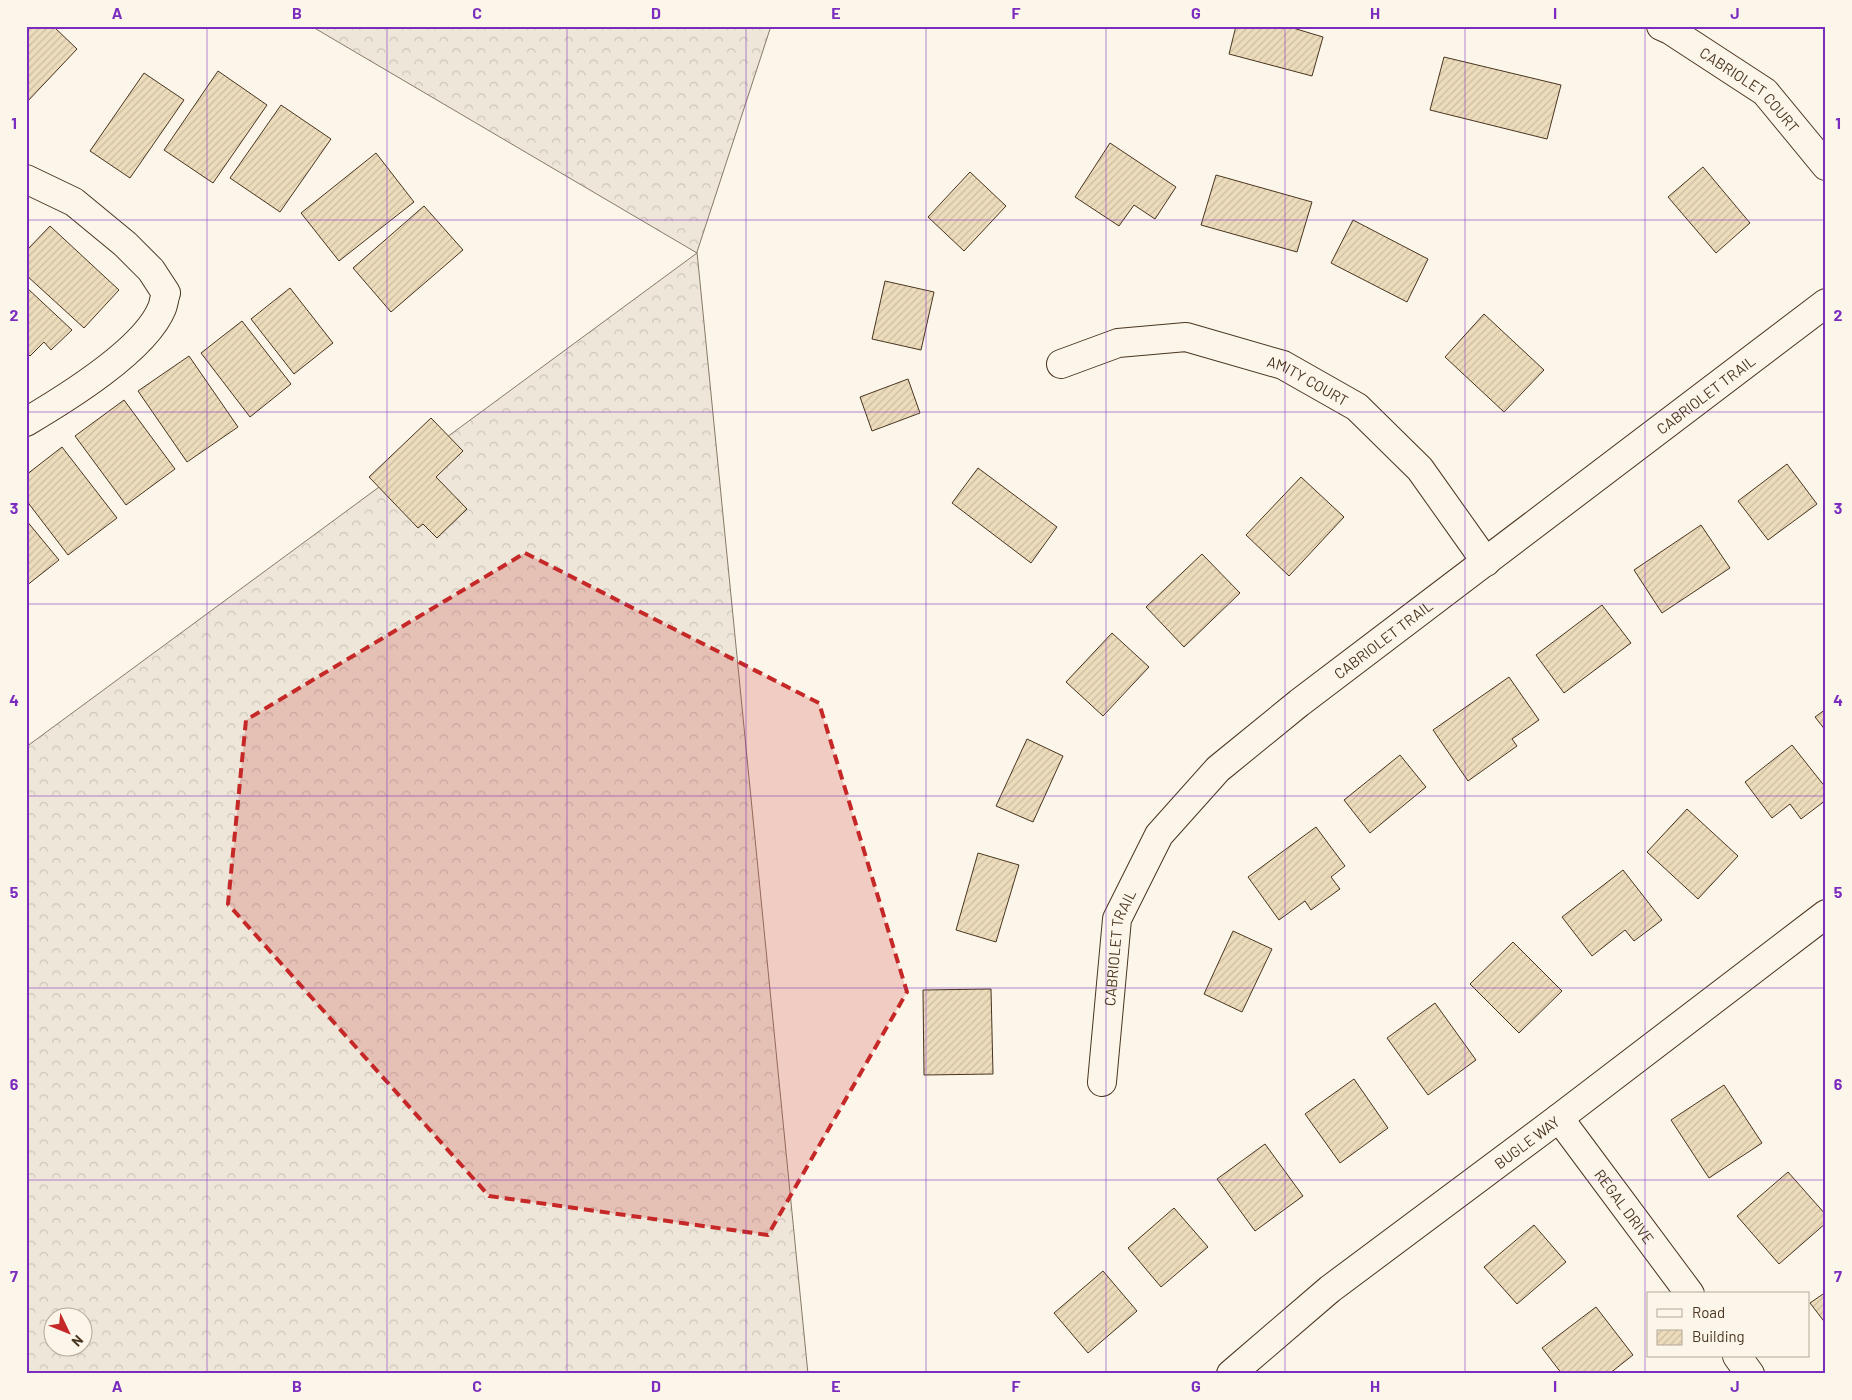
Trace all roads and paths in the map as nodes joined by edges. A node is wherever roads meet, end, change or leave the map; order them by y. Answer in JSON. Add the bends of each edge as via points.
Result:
{"nodes":[{"id":1,"x":1661,"y":26,"type":"edge"},
{"id":2,"x":1826,"y":166,"type":"edge"},
{"id":3,"x":26,"y":179,"type":"edge"},
{"id":4,"x":1826,"y":303,"type":"edge"},
{"id":5,"x":1060,"y":364,"type":"dead end"},
{"id":6,"x":26,"y":422,"type":"edge"},
{"id":7,"x":1486,"y":562,"type":"junction"},
{"id":8,"x":1826,"y":914,"type":"edge"},
{"id":9,"x":1102,"y":1082,"type":"dead end"},
{"id":10,"x":1559,"y":1118,"type":"junction"},
{"id":11,"x":1689,"y":1292,"type":"edge"},
{"id":12,"x":1738,"y":1358,"type":"edge"},
{"id":13,"x":1231,"y":1374,"type":"edge"},
{"id":14,"x":1750,"y":1374,"type":"edge"}],
"edges":[{"from":1,"to":2,"type":"street","name":"CABRIOLET COURT","via":[[1765,92]]},
{"from":3,"to":6,"type":"street","via":[[74,202],[125,244],[151,270],[166,293],[162,309],[146,333],[103,372]]},
{"from":4,"to":7,"type":"street","name":"CABRIOLET TRAIL"},
{"from":5,"to":7,"type":"street","name":"AMITY COURT","via":[[1118,343],[1186,337],[1283,365],[1357,407],[1420,469]]},
{"from":7,"to":9,"type":"street","name":"CABRIOLET TRAIL","via":[[1299,703],[1218,769],[1159,835],[1117,919]]},
{"from":8,"to":10,"type":"street","name":"BUGLE WAY"},
{"from":10,"to":11,"type":"street","name":"REGAL DRIVE"},
{"from":10,"to":13,"type":"street","name":"BUGLE WAY","via":[[1330,1288]]},
{"from":12,"to":14,"type":"street"}]}
